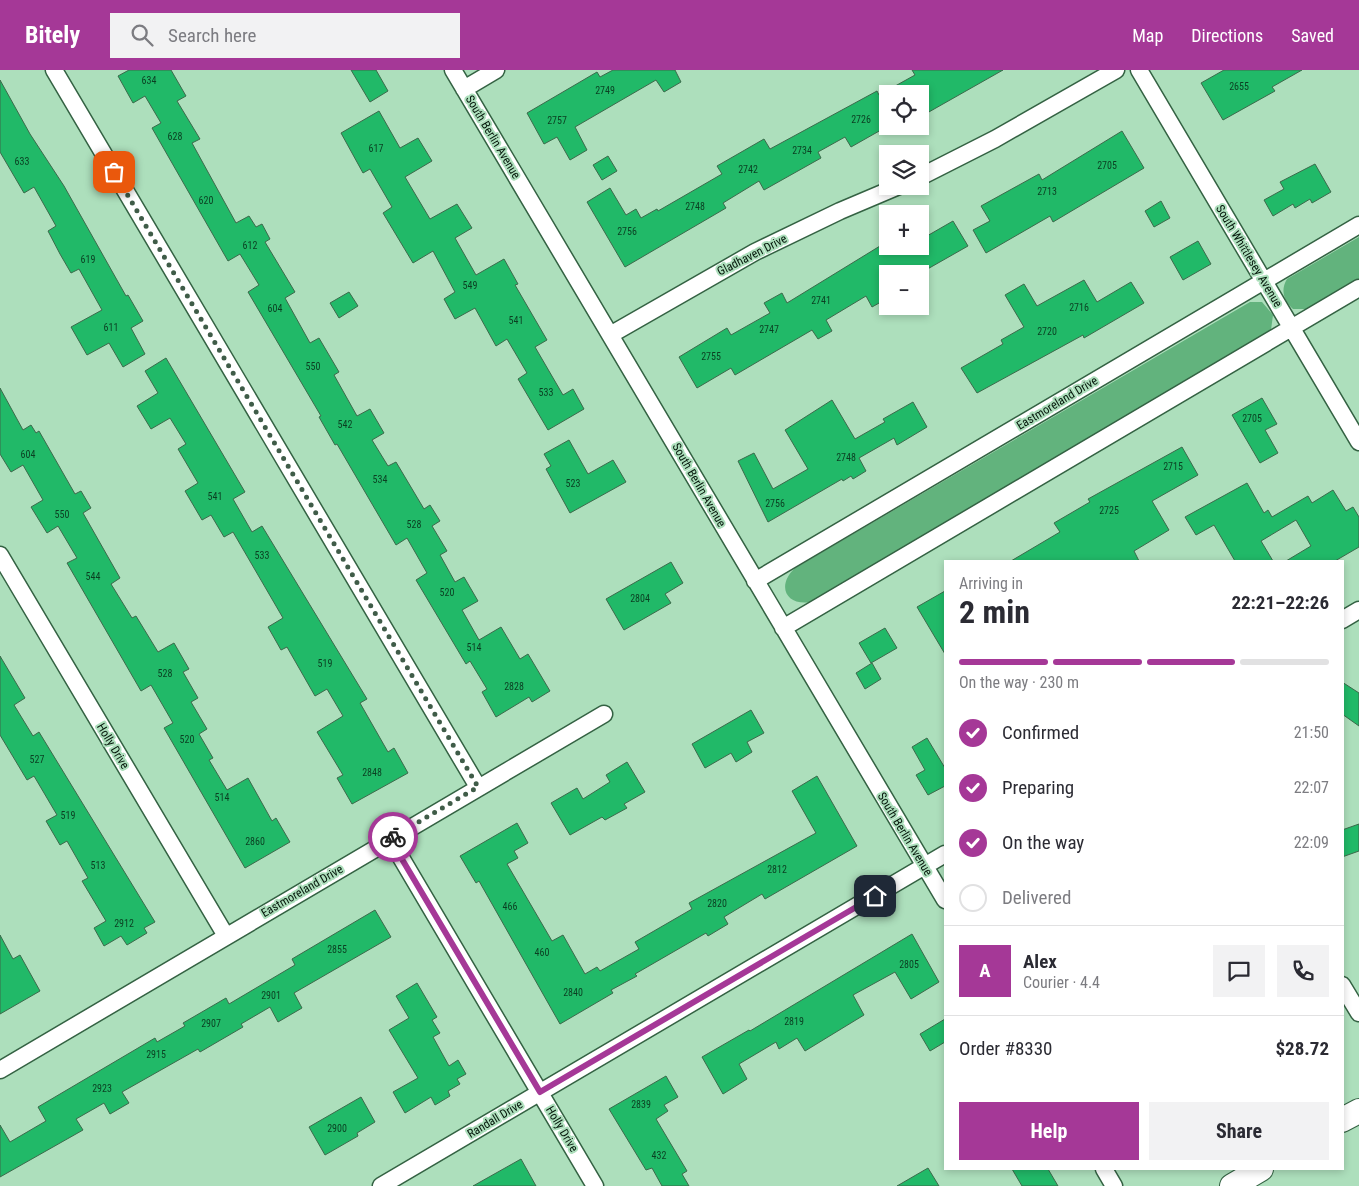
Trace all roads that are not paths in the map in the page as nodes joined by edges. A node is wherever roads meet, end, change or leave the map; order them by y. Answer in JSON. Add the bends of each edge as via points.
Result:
{"nodes":[{"id":1,"x":54,"y":70,"type":"edge"},
{"id":2,"x":453,"y":70,"type":"edge"},
{"id":3,"x":496,"y":70,"type":"edge"},
{"id":4,"x":1116,"y":70,"type":"edge"},
{"id":5,"x":1139,"y":70,"type":"edge"},
{"id":6,"x":464,"y":89,"type":"junction"},
{"id":7,"x":929,"y":172,"type":"edge"},
{"id":8,"x":879,"y":194,"type":"edge"},
{"id":9,"x":1359,"y":225,"type":"edge"},
{"id":10,"x":1264,"y":282,"type":"junction"},
{"id":11,"x":1359,"y":288,"type":"edge"},
{"id":12,"x":1292,"y":328,"type":"junction"},
{"id":13,"x":610,"y":335,"type":"junction"},
{"id":14,"x":1359,"y":442,"type":"edge"},
{"id":15,"x":0,"y":555,"type":"edge"},
{"id":16,"x":755,"y":581,"type":"junction"},
{"id":17,"x":1359,"y":610,"type":"edge"},
{"id":18,"x":1344,"y":619,"type":"edge"},
{"id":19,"x":783,"y":628,"type":"junction"},
{"id":20,"x":604,"y":714,"type":"dead end"},
{"id":21,"x":478,"y":787,"type":"junction"},
{"id":22,"x":390,"y":839,"type":"junction"},
{"id":23,"x":944,"y":855,"type":"edge"},
{"id":24,"x":925,"y":866,"type":"junction"},
{"id":25,"x":944,"y":898,"type":"edge"},
{"id":26,"x":226,"y":936,"type":"junction"},
{"id":27,"x":1344,"y":987,"type":"edge"},
{"id":28,"x":1359,"y":1012,"type":"edge"},
{"id":29,"x":0,"y":1070,"type":"edge"},
{"id":30,"x":540,"y":1092,"type":"junction"},
{"id":31,"x":1359,"y":1111,"type":"edge"},
{"id":32,"x":1344,"y":1119,"type":"edge"},
{"id":33,"x":1105,"y":1170,"type":"edge"},
{"id":34,"x":1259,"y":1170,"type":"edge"},
{"id":35,"x":381,"y":1186,"type":"edge"},
{"id":36,"x":595,"y":1186,"type":"edge"},
{"id":37,"x":1114,"y":1186,"type":"edge"},
{"id":38,"x":1232,"y":1186,"type":"edge"}],
"edges":[{"from":1,"to":21,"type":"street"},
{"from":2,"to":6,"type":"street","name":"South Berlin Avenue"},
{"from":3,"to":6,"type":"street"},
{"from":4,"to":7,"type":"street"},
{"from":5,"to":10,"type":"street","name":"South Whittlesey Avenue"},
{"from":6,"to":13,"type":"street","name":"South Berlin Avenue"},
{"from":8,"to":13,"type":"street","name":"Gladhaven Drive","via":[[755,252]]},
{"from":9,"to":10,"type":"street","name":"Eastmoreland Drive"},
{"from":10,"to":12,"type":"street","name":"South Whittlesey Avenue"},
{"from":10,"to":16,"type":"street","name":"Eastmoreland Drive"},
{"from":11,"to":12,"type":"street"},
{"from":12,"to":14,"type":"street","name":"South Whittlesey Avenue"},
{"from":12,"to":19,"type":"street"},
{"from":13,"to":16,"type":"street","name":"South Berlin Avenue"},
{"from":15,"to":26,"type":"street","name":"Holly Drive"},
{"from":16,"to":19,"type":"street","name":"South Berlin Avenue"},
{"from":17,"to":18,"type":"street"},
{"from":19,"to":24,"type":"street","name":"South Berlin Avenue"},
{"from":20,"to":21,"type":"street","name":"Eastmoreland Drive"},
{"from":21,"to":22,"type":"street","name":"Eastmoreland Drive"},
{"from":22,"to":26,"type":"street","name":"Eastmoreland Drive"},
{"from":22,"to":30,"type":"street","name":"Holly Drive"},
{"from":23,"to":24,"type":"street","name":"Randall Drive"},
{"from":24,"to":25,"type":"street","name":"South Berlin Avenue"},
{"from":24,"to":30,"type":"street","name":"Randall Drive"},
{"from":26,"to":29,"type":"street","name":"Eastmoreland Drive"},
{"from":27,"to":28,"type":"street"},
{"from":30,"to":35,"type":"street","name":"Randall Drive"},
{"from":30,"to":36,"type":"street","name":"Holly Drive"},
{"from":31,"to":32,"type":"street"},
{"from":33,"to":37,"type":"street"},
{"from":34,"to":38,"type":"street"}]}
